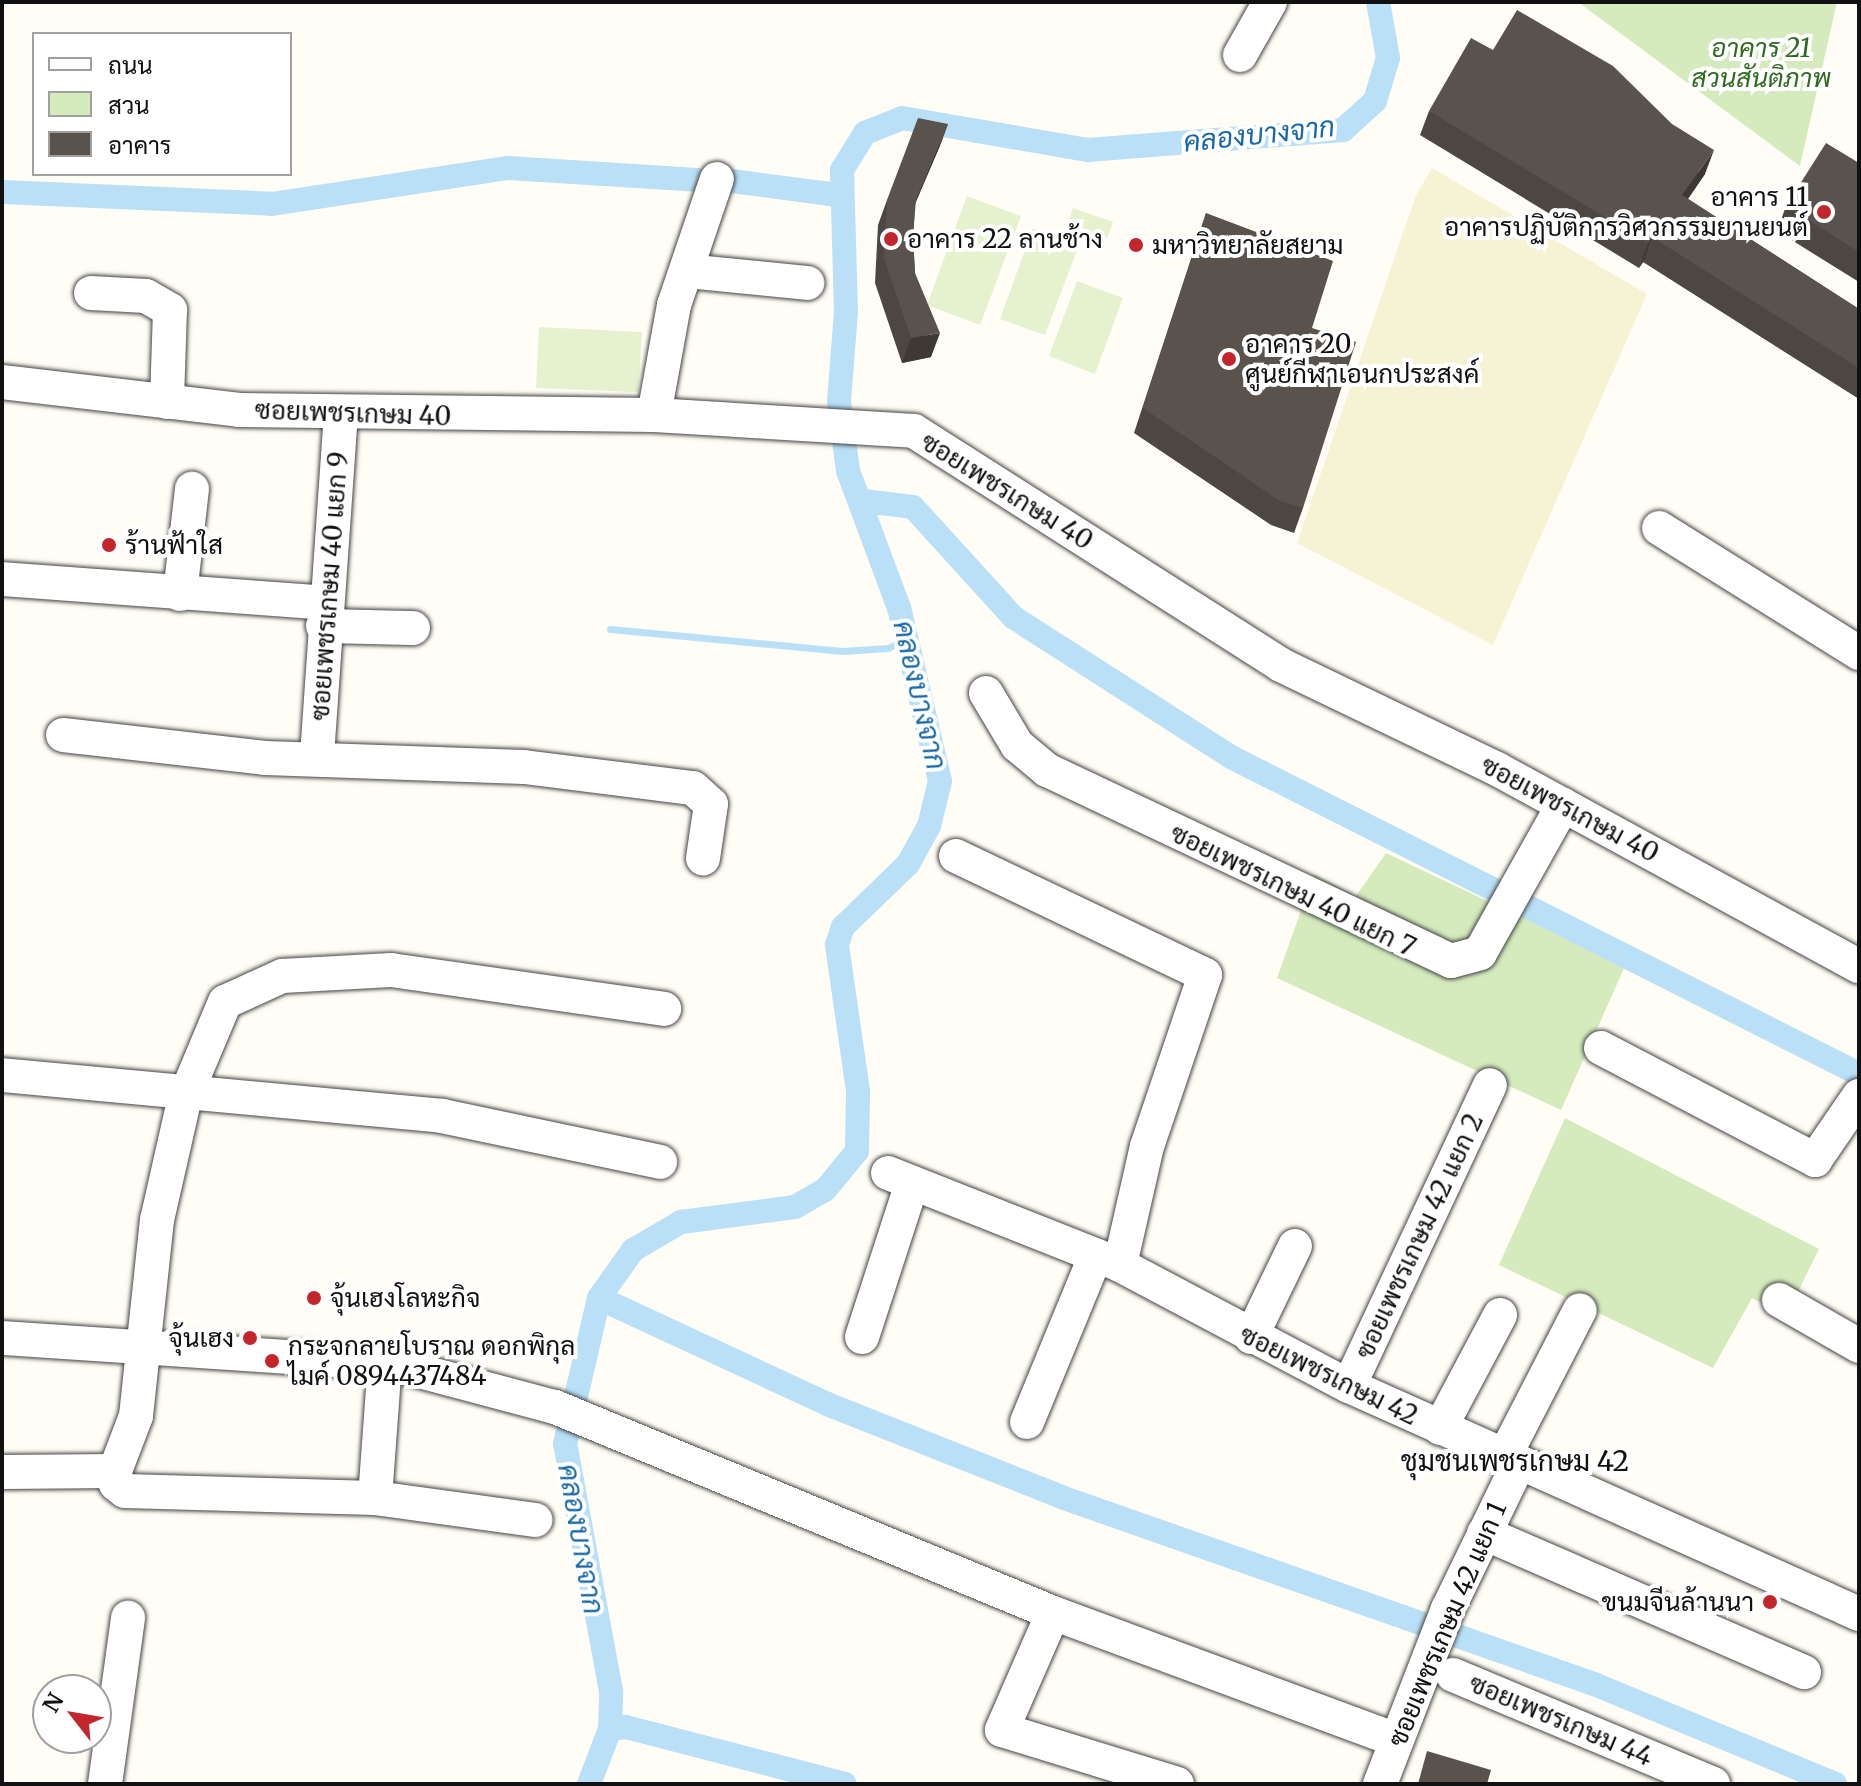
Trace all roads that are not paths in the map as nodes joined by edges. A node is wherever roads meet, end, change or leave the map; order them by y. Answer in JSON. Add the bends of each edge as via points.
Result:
{"nodes":[{"id":1,"x":1270,"y":2,"type":"edge"},
{"id":2,"x":1240,"y":55,"type":"dead end"},
{"id":3,"x":717,"y":179,"type":"dead end"},
{"id":4,"x":687,"y":271,"type":"junction"},
{"id":5,"x":807,"y":283,"type":"dead end"},
{"id":6,"x":91,"y":293,"type":"dead end"},
{"id":7,"x":2,"y":382,"type":"edge"},
{"id":8,"x":167,"y":402,"type":"junction"},
{"id":9,"x":341,"y":415,"type":"junction"},
{"id":10,"x":654,"y":415,"type":"junction"},
{"id":11,"x":192,"y":489,"type":"dead end"},
{"id":12,"x":1659,"y":528,"type":"dead end"},
{"id":13,"x":2,"y":579,"type":"edge"},
{"id":14,"x":180,"y":594,"type":"junction"},
{"id":15,"x":324,"y":615,"type":"junction"},
{"id":16,"x":413,"y":628,"type":"dead end"},
{"id":17,"x":1859,"y":653,"type":"edge"},
{"id":18,"x":986,"y":693,"type":"dead end"},
{"id":19,"x":63,"y":735,"type":"dead end"},
{"id":20,"x":317,"y":756,"type":"junction"},
{"id":21,"x":1563,"y":805,"type":"junction"},
{"id":22,"x":956,"y":856,"type":"dead end"},
{"id":23,"x":703,"y":858,"type":"dead end"},
{"id":24,"x":1859,"y":966,"type":"edge"},
{"id":25,"x":664,"y":1009,"type":"dead end"},
{"id":26,"x":1601,"y":1048,"type":"dead end"},
{"id":27,"x":2,"y":1075,"type":"edge"},
{"id":28,"x":1490,"y":1085,"type":"dead end"},
{"id":29,"x":1859,"y":1096,"type":"edge"},
{"id":30,"x":185,"y":1097,"type":"junction"},
{"id":31,"x":660,"y":1162,"type":"dead end"},
{"id":32,"x":1295,"y":1246,"type":"dead end"},
{"id":33,"x":1107,"y":1261,"type":"junction"},
{"id":34,"x":1779,"y":1300,"type":"dead end"},
{"id":35,"x":1580,"y":1310,"type":"dead end"},
{"id":36,"x":1500,"y":1315,"type":"dead end"},
{"id":37,"x":862,"y":1337,"type":"dead end"},
{"id":38,"x":1251,"y":1337,"type":"junction"},
{"id":39,"x":2,"y":1338,"type":"edge"},
{"id":40,"x":147,"y":1346,"type":"junction"},
{"id":41,"x":1859,"y":1346,"type":"edge"},
{"id":42,"x":385,"y":1363,"type":"junction"},
{"id":43,"x":1349,"y":1386,"type":"junction"},
{"id":44,"x":1027,"y":1422,"type":"dead end"},
{"id":45,"x":1440,"y":1428,"type":"junction"},
{"id":46,"x":1511,"y":1461,"type":"junction"},
{"id":47,"x":115,"y":1471,"type":"junction"},
{"id":48,"x":2,"y":1472,"type":"edge"},
{"id":49,"x":375,"y":1498,"type":"junction"},
{"id":50,"x":535,"y":1520,"type":"dead end"},
{"id":51,"x":1484,"y":1533,"type":"junction"},
{"id":52,"x":1053,"y":1613,"type":"junction"},
{"id":53,"x":1859,"y":1614,"type":"edge"},
{"id":54,"x":128,"y":1618,"type":"dead end"},
{"id":55,"x":1804,"y":1672,"type":"dead end"},
{"id":56,"x":1453,"y":1675,"type":"dead end"},
{"id":57,"x":1396,"y":1740,"type":"junction"},
{"id":58,"x":105,"y":1784,"type":"edge"},
{"id":59,"x":1177,"y":1784,"type":"edge"},
{"id":60,"x":1380,"y":1784,"type":"edge"},
{"id":61,"x":1713,"y":1784,"type":"edge"}],
"edges":[{"from":1,"to":2,"type":"street"},
{"from":3,"to":4,"type":"street"},
{"from":4,"to":5,"type":"street"},
{"from":4,"to":10,"type":"street"},
{"from":6,"to":8,"type":"street","via":[[146,296],[170,310]]},
{"from":7,"to":8,"type":"street","name":"ซอยเพชรเกษม 40"},
{"from":8,"to":9,"type":"street","name":"ซอยเพชรเกษม 40"},
{"from":9,"to":10,"type":"street","name":"ซอยเพชรเกษม 40"},
{"from":9,"to":15,"type":"street","name":"ซอยเพชรเกษม 40 แยก 9"},
{"from":10,"to":21,"type":"street","name":"ซอยเพชรเกษม 40","via":[[817,421],[933,440],[1281,665]]},
{"from":11,"to":14,"type":"street"},
{"from":12,"to":17,"type":"street"},
{"from":13,"to":14,"type":"street"},
{"from":14,"to":15,"type":"street"},
{"from":15,"to":16,"type":"street"},
{"from":15,"to":20,"type":"street","name":"ซอยเพชรเกษม 40 แยก 9"},
{"from":18,"to":21,"type":"street","name":"ซอยเพชรเกษม 40 แยก 7","via":[[1017,745],[1047,770],[1428,956],[1451,961],[1480,953]]},
{"from":19,"to":20,"type":"street","via":[[265,758]]},
{"from":20,"to":23,"type":"street","via":[[524,767],[693,788],[711,804]]},
{"from":21,"to":24,"type":"street","name":"ซอยเพชรเกษม 40"},
{"from":22,"to":33,"type":"street","via":[[1205,975]]},
{"from":25,"to":30,"type":"street","via":[[444,974],[282,976],[225,1002]]},
{"from":26,"to":29,"type":"street","via":[[1815,1160]]},
{"from":27,"to":30,"type":"street"},
{"from":28,"to":43,"type":"street","name":"ซอยเพชรเกษม 42 แยก 2"},
{"from":30,"to":31,"type":"street","via":[[442,1116]]},
{"from":30,"to":40,"type":"street","via":[[157,1220]]},
{"from":32,"to":38,"type":"street"},
{"from":33,"to":37,"type":"street","name":"ซอยเพชรเกษม 42","via":[[900,1178]]},
{"from":33,"to":38,"type":"street","name":"ซอยเพชรเกษม 42"},
{"from":33,"to":44,"type":"street"},
{"from":34,"to":41,"type":"street"},
{"from":35,"to":46,"type":"street","name":"ซอยเพชรเกษม 42 แยก 1"},
{"from":36,"to":45,"type":"street"},
{"from":38,"to":43,"type":"street","name":"ซอยเพชรเกษม 42"},
{"from":39,"to":40,"type":"street"},
{"from":40,"to":42,"type":"street"},
{"from":40,"to":47,"type":"street","via":[[136,1416]]},
{"from":42,"to":49,"type":"street"},
{"from":42,"to":52,"type":"street","via":[[593,1421]]},
{"from":43,"to":45,"type":"street","name":"ซอยเพชรเกษม 42"},
{"from":45,"to":46,"type":"street","name":"ซอยเพชรเกษม 42"},
{"from":46,"to":51,"type":"street","name":"ซอยเพชรเกษม 42 แยก 1"},
{"from":46,"to":53,"type":"street","name":"ซอยเพชรเกษม 42"},
{"from":47,"to":48,"type":"street"},
{"from":47,"to":49,"type":"street","via":[[125,1491]]},
{"from":49,"to":50,"type":"street"},
{"from":51,"to":55,"type":"street"},
{"from":51,"to":57,"type":"street","name":"ซอยเพชรเกษม 42 แยก 1"},
{"from":52,"to":57,"type":"street"},
{"from":52,"to":59,"type":"street","via":[[1002,1730]]},
{"from":54,"to":58,"type":"street"},
{"from":56,"to":61,"type":"street","name":"ซอยเพชรเกษม 44"},
{"from":57,"to":60,"type":"street","name":"ซอยเพชรเกษม 42 แยก 1"}]}
